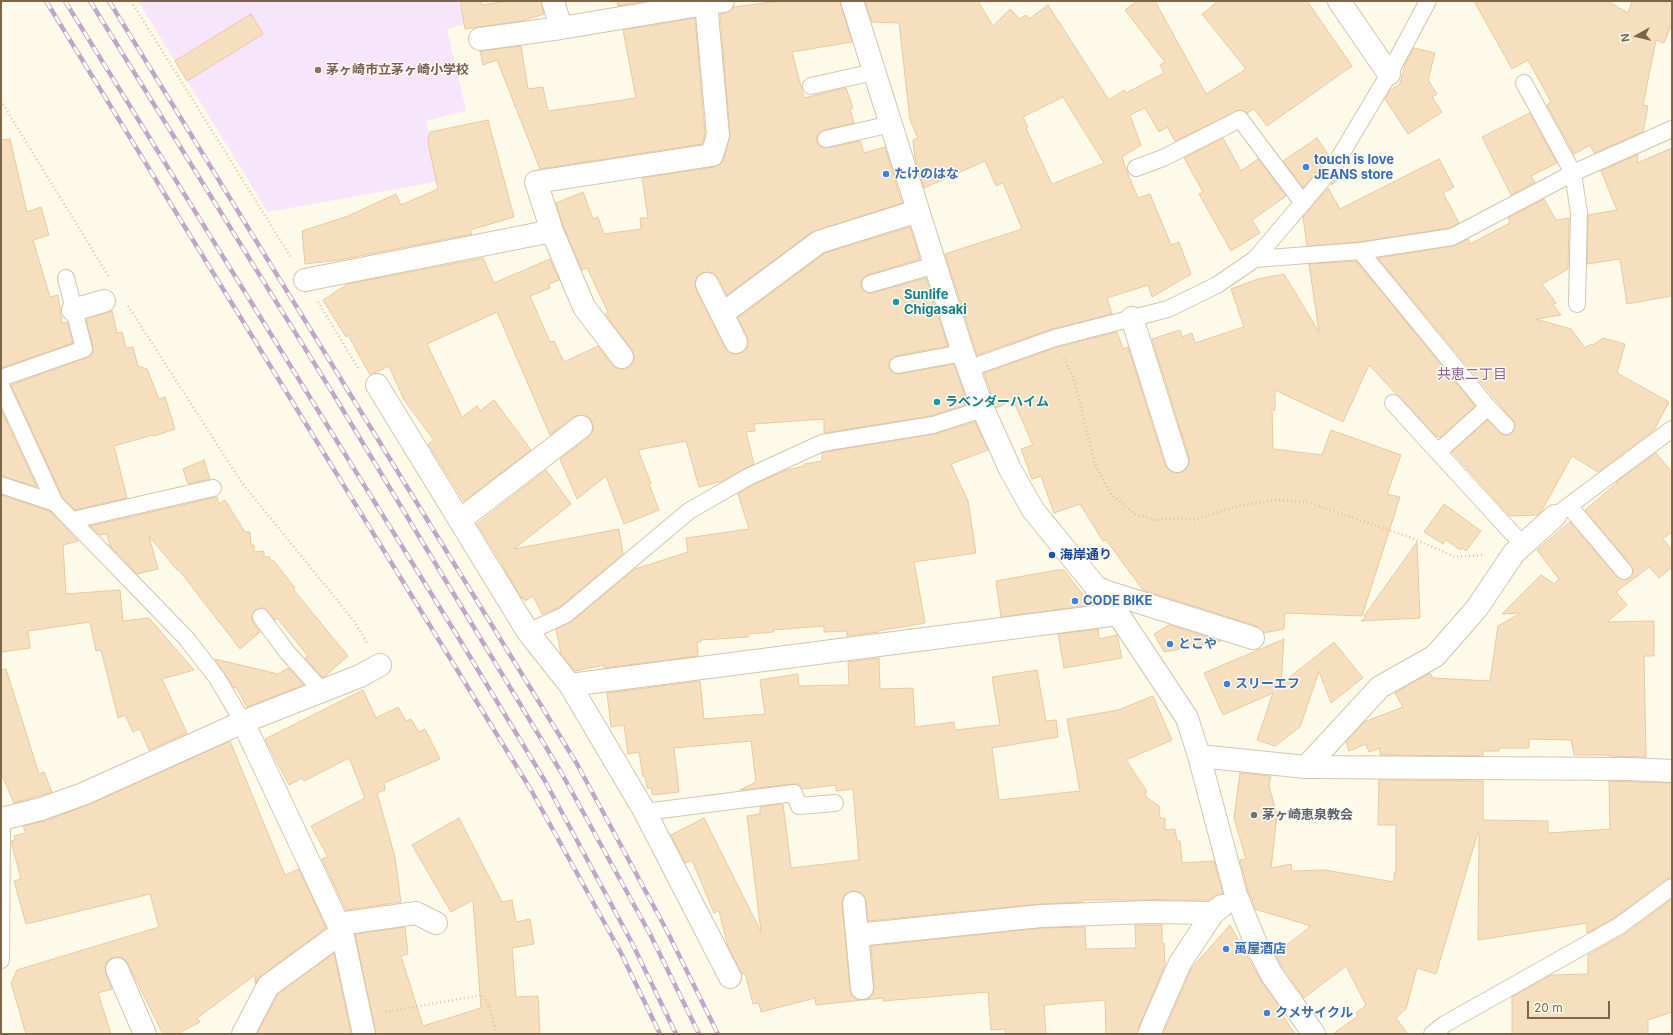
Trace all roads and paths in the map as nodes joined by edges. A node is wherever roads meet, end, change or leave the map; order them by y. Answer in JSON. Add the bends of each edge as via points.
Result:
{"nodes":[{"id":1,"x":131,"y":1,"type":"edge"},
{"id":2,"x":553,"y":1,"type":"edge"},
{"id":3,"x":852,"y":1,"type":"edge"},
{"id":4,"x":1339,"y":1,"type":"edge"},
{"id":5,"x":1428,"y":1,"type":"edge"},
{"id":6,"x":712,"y":2,"type":"edge"},
{"id":7,"x":561,"y":28,"type":"junction"},
{"id":8,"x":480,"y":39,"type":"dead end"},
{"id":9,"x":874,"y":72,"type":"junction"},
{"id":10,"x":1389,"y":74,"type":"junction"},
{"id":11,"x":1524,"y":84,"type":"dead end"},
{"id":12,"x":811,"y":86,"type":"dead end"},
{"id":13,"x":1,"y":101,"type":"edge"},
{"id":14,"x":891,"y":124,"type":"junction"},
{"id":15,"x":1672,"y":129,"type":"edge"},
{"id":16,"x":826,"y":139,"type":"dead end"},
{"id":17,"x":1136,"y":168,"type":"dead end"},
{"id":18,"x":1573,"y":173,"type":"junction"},
{"id":19,"x":1303,"y":203,"type":"junction"},
{"id":20,"x":918,"y":211,"type":"junction"},
{"id":21,"x":552,"y":231,"type":"junction"},
{"id":22,"x":1360,"y":251,"type":"junction"},
{"id":23,"x":1254,"y":259,"type":"junction"},
{"id":24,"x":935,"y":265,"type":"junction"},
{"id":25,"x":66,"y":278,"type":"dead end"},
{"id":26,"x":111,"y":279,"type":"dead end"},
{"id":27,"x":305,"y":280,"type":"junction"},
{"id":28,"x":707,"y":284,"type":"dead end"},
{"id":29,"x":870,"y":284,"type":"dead end"},
{"id":30,"x":104,"y":301,"type":"dead end"},
{"id":31,"x":1577,"y":304,"type":"dead end"},
{"id":32,"x":127,"y":305,"type":"dead end"},
{"id":33,"x":73,"y":310,"type":"junction"},
{"id":34,"x":722,"y":314,"type":"junction"},
{"id":35,"x":1132,"y":318,"type":"junction"},
{"id":36,"x":1055,"y":338,"type":"junction"},
{"id":37,"x":736,"y":342,"type":"dead end"},
{"id":38,"x":622,"y":358,"type":"dead end"},
{"id":39,"x":967,"y":361,"type":"junction"},
{"id":40,"x":898,"y":365,"type":"dead end"},
{"id":41,"x":1,"y":378,"type":"edge"},
{"id":42,"x":1,"y":386,"type":"edge"},
{"id":43,"x":377,"y":386,"type":"joint"},
{"id":44,"x":1393,"y":402,"type":"dead end"},
{"id":45,"x":1488,"y":407,"type":"junction"},
{"id":46,"x":983,"y":409,"type":"junction"},
{"id":47,"x":1506,"y":426,"type":"dead end"},
{"id":48,"x":581,"y":427,"type":"dead end"},
{"id":49,"x":1672,"y":429,"type":"edge"},
{"id":50,"x":1438,"y":452,"type":"junction"},
{"id":51,"x":1177,"y":461,"type":"dead end"},
{"id":52,"x":1,"y":485,"type":"edge"},
{"id":53,"x":213,"y":488,"type":"dead end"},
{"id":54,"x":55,"y":503,"type":"junction"},
{"id":55,"x":1562,"y":511,"type":"junction"},
{"id":56,"x":73,"y":520,"type":"junction"},
{"id":57,"x":460,"y":520,"type":"junction"},
{"id":58,"x":1519,"y":549,"type":"junction"},
{"id":59,"x":1624,"y":571,"type":"dead end"},
{"id":60,"x":1095,"y":586,"type":"junction"},
{"id":61,"x":1118,"y":614,"type":"junction"},
{"id":62,"x":261,"y":617,"type":"dead end"},
{"id":63,"x":528,"y":632,"type":"junction"},
{"id":64,"x":1253,"y":638,"type":"dead end"},
{"id":65,"x":380,"y":665,"type":"joint"},
{"id":66,"x":570,"y":685,"type":"junction"},
{"id":67,"x":322,"y":691,"type":"junction"},
{"id":68,"x":243,"y":722,"type":"junction"},
{"id":69,"x":1199,"y":756,"type":"junction"},
{"id":70,"x":1306,"y":767,"type":"junction"},
{"id":71,"x":1672,"y":771,"type":"edge"},
{"id":72,"x":835,"y":803,"type":"dead end"},
{"id":73,"x":645,"y":812,"type":"junction"},
{"id":74,"x":2,"y":818,"type":"edge"},
{"id":75,"x":1672,"y":887,"type":"edge"},
{"id":76,"x":1236,"y":895,"type":"junction"},
{"id":77,"x":854,"y":903,"type":"dead end"},
{"id":78,"x":1213,"y":913,"type":"junction"},
{"id":79,"x":436,"y":923,"type":"dead end"},
{"id":80,"x":341,"y":928,"type":"junction"},
{"id":81,"x":857,"y":935,"type":"junction"},
{"id":82,"x":1,"y":960,"type":"edge"},
{"id":83,"x":116,"y":969,"type":"dead end"},
{"id":84,"x":730,"y":976,"type":"dead end"},
{"id":85,"x":862,"y":988,"type":"dead end"},
{"id":86,"x":362,"y":1025,"type":"edge"},
{"id":87,"x":496,"y":1030,"type":"dead end"},
{"id":88,"x":145,"y":1034,"type":"edge"},
{"id":89,"x":243,"y":1034,"type":"edge"},
{"id":90,"x":1149,"y":1034,"type":"edge"},
{"id":91,"x":1314,"y":1034,"type":"edge"},
{"id":92,"x":1432,"y":1034,"type":"edge"}],
"edges":[{"from":1,"to":27,"type":"path"},
{"from":2,"to":7,"type":"street"},
{"from":3,"to":9,"type":"street"},
{"from":4,"to":10,"type":"street"},
{"from":5,"to":10,"type":"lane"},
{"from":6,"to":7,"type":"street"},
{"from":6,"to":21,"type":"street","via":[[718,135],[712,155],[536,182]]},
{"from":7,"to":8,"type":"street"},
{"from":9,"to":12,"type":"lane"},
{"from":9,"to":14,"type":"street"},
{"from":10,"to":19,"type":"lane","via":[[1334,166]]},
{"from":11,"to":18,"type":"lane"},
{"from":13,"to":26,"type":"path"},
{"from":14,"to":16,"type":"lane"},
{"from":14,"to":20,"type":"street"},
{"from":15,"to":18,"type":"lane"},
{"from":17,"to":19,"type":"lane","via":[[1163,158],[1240,119]]},
{"from":18,"to":22,"type":"lane","via":[[1452,237]]},
{"from":18,"to":31,"type":"lane","via":[[1579,213]]},
{"from":19,"to":23,"type":"lane"},
{"from":20,"to":24,"type":"street"},
{"from":20,"to":34,"type":"street","via":[[818,242]]},
{"from":21,"to":27,"type":"street"},
{"from":21,"to":38,"type":"street","via":[[584,307]]},
{"from":22,"to":23,"type":"lane"},
{"from":22,"to":45,"type":"lane"},
{"from":23,"to":35,"type":"lane","via":[[1217,285],[1168,310]]},
{"from":24,"to":29,"type":"lane"},
{"from":24,"to":39,"type":"street"},
{"from":25,"to":33,"type":"lane"},
{"from":27,"to":43,"type":"path","via":[[366,380]]},
{"from":28,"to":34,"type":"street"},
{"from":30,"to":33,"type":"street"},
{"from":32,"to":65,"type":"path","via":[[242,483],[354,620]]},
{"from":33,"to":41,"type":"lane","via":[[84,349]]},
{"from":34,"to":37,"type":"street"},
{"from":35,"to":36,"type":"lane"},
{"from":35,"to":51,"type":"street"},
{"from":36,"to":39,"type":"lane"},
{"from":36,"to":58,"type":"path","via":[[1074,379],[1095,466],[1111,494],[1135,514],[1155,520],[1193,520],[1238,506],[1274,500],[1307,502],[1412,538],[1455,557]]},
{"from":39,"to":40,"type":"lane"},
{"from":39,"to":46,"type":"street"},
{"from":42,"to":54,"type":"lane"},
{"from":43,"to":57,"type":"street"},
{"from":44,"to":50,"type":"lane"},
{"from":45,"to":47,"type":"lane"},
{"from":45,"to":50,"type":"lane"},
{"from":46,"to":60,"type":"street","via":[[1010,469],[1033,510]]},
{"from":46,"to":63,"type":"lane","via":[[933,425],[822,444],[748,477],[689,512],[565,615]]},
{"from":48,"to":57,"type":"street"},
{"from":49,"to":55,"type":"lane"},
{"from":50,"to":58,"type":"lane"},
{"from":52,"to":54,"type":"lane"},
{"from":53,"to":56,"type":"lane"},
{"from":54,"to":56,"type":"lane"},
{"from":55,"to":58,"type":"street"},
{"from":55,"to":59,"type":"lane"},
{"from":56,"to":68,"type":"lane","via":[[186,638],[217,678]]},
{"from":57,"to":63,"type":"street"},
{"from":58,"to":70,"type":"street","via":[[1477,608],[1435,656],[1380,687]]},
{"from":60,"to":61,"type":"street"},
{"from":60,"to":64,"type":"street"},
{"from":61,"to":66,"type":"street"},
{"from":61,"to":69,"type":"street","via":[[1187,718]]},
{"from":62,"to":67,"type":"lane","via":[[287,652]]},
{"from":63,"to":66,"type":"street"},
{"from":65,"to":67,"type":"street"},
{"from":66,"to":73,"type":"street"},
{"from":67,"to":68,"type":"street"},
{"from":68,"to":74,"type":"street","via":[[82,794],[41,810]]},
{"from":68,"to":80,"type":"street"},
{"from":69,"to":70,"type":"street"},
{"from":69,"to":76,"type":"street"},
{"from":70,"to":71,"type":"street"},
{"from":72,"to":73,"type":"lane","via":[[799,806],[794,793]]},
{"from":73,"to":84,"type":"street"},
{"from":74,"to":82,"type":"lane"},
{"from":75,"to":92,"type":"lane","via":[[1619,926],[1445,1024]]},
{"from":76,"to":78,"type":"street"},
{"from":76,"to":91,"type":"street","via":[[1257,946],[1272,974]]},
{"from":77,"to":81,"type":"street"},
{"from":78,"to":81,"type":"street","via":[[1148,912],[1041,916]]},
{"from":78,"to":90,"type":"street","via":[[1180,963]]},
{"from":79,"to":80,"type":"street","via":[[416,913]]},
{"from":80,"to":86,"type":"street"},
{"from":80,"to":89,"type":"street","via":[[268,986]]},
{"from":81,"to":85,"type":"street"},
{"from":83,"to":88,"type":"street"},
{"from":86,"to":87,"type":"path","via":[[482,995],[488,1002]]}]}
